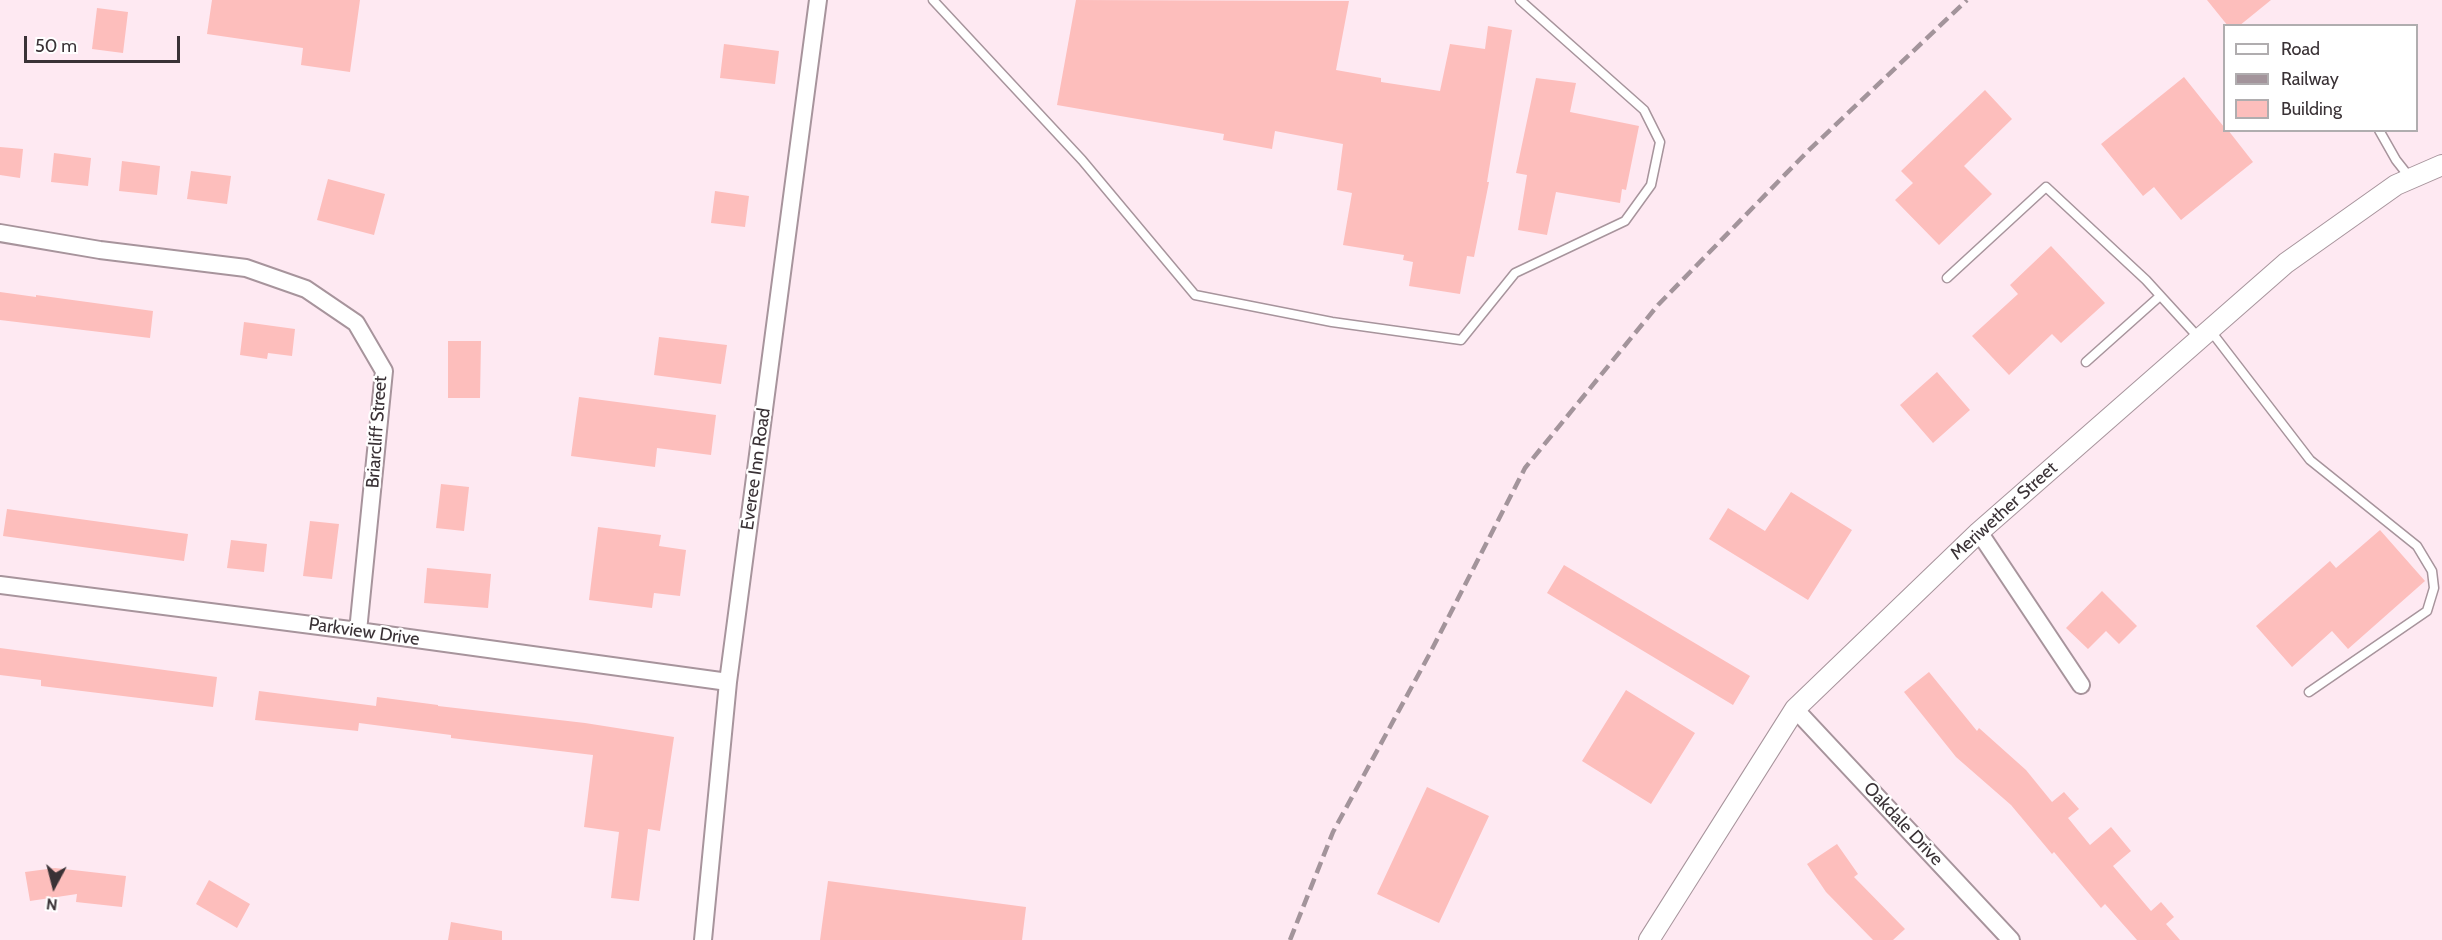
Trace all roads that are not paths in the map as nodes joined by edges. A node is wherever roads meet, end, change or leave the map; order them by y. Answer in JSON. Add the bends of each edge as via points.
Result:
{"nodes":[{"id":1,"x":818,"y":0,"type":"edge"},
{"id":2,"x":933,"y":0,"type":"edge"},
{"id":3,"x":1520,"y":0,"type":"edge"},
{"id":4,"x":2380,"y":132,"type":"edge"},
{"id":5,"x":2442,"y":165,"type":"edge"},
{"id":6,"x":2411,"y":179,"type":"junction"},
{"id":7,"x":0,"y":233,"type":"edge"},
{"id":8,"x":1947,"y":278,"type":"dead end"},
{"id":9,"x":2160,"y":296,"type":"junction"},
{"id":10,"x":2204,"y":334,"type":"junction"},
{"id":11,"x":2086,"y":362,"type":"dead end"},
{"id":12,"x":1979,"y":532,"type":"junction"},
{"id":13,"x":0,"y":585,"type":"edge"},
{"id":14,"x":358,"y":631,"type":"junction"},
{"id":15,"x":728,"y":682,"type":"junction"},
{"id":16,"x":2081,"y":685,"type":"dead end"},
{"id":17,"x":2309,"y":692,"type":"dead end"},
{"id":18,"x":1795,"y":709,"type":"junction"},
{"id":19,"x":703,"y":940,"type":"edge"},
{"id":20,"x":1649,"y":940,"type":"edge"},
{"id":21,"x":2011,"y":940,"type":"edge"}],
"edges":[{"from":1,"to":15,"type":"street","name":"Everee Inn Road"},
{"from":2,"to":3,"type":"lane","via":[[1082,160],[1195,295],[1332,322],[1461,340],[1515,273],[1624,221],[1651,185],[1660,142],[1644,110]]},
{"from":4,"to":6,"type":"lane"},
{"from":5,"to":6,"type":"street","name":"Meriwether Street"},
{"from":6,"to":10,"type":"street","name":"Meriwether Street","via":[[2396,185],[2286,263]]},
{"from":7,"to":14,"type":"street","name":"Briarcliff Street","via":[[246,268],[306,289],[356,323],[384,371]]},
{"from":8,"to":9,"type":"lane","via":[[2046,186]]},
{"from":9,"to":10,"type":"lane"},
{"from":9,"to":11,"type":"lane"},
{"from":10,"to":12,"type":"street","name":"Meriwether Street"},
{"from":10,"to":17,"type":"lane","via":[[2310,460],[2417,546],[2432,572],[2434,588],[2427,611]]},
{"from":12,"to":16,"type":"street"},
{"from":12,"to":18,"type":"street","name":"Meriwether Street"},
{"from":13,"to":14,"type":"street","name":"Parkview Drive"},
{"from":14,"to":15,"type":"street","name":"Parkview Drive"},
{"from":15,"to":19,"type":"street","name":"Everee Inn Road"},
{"from":18,"to":20,"type":"street","name":"Meriwether Street"},
{"from":18,"to":21,"type":"street","name":"Oakdale Drive"}]}
